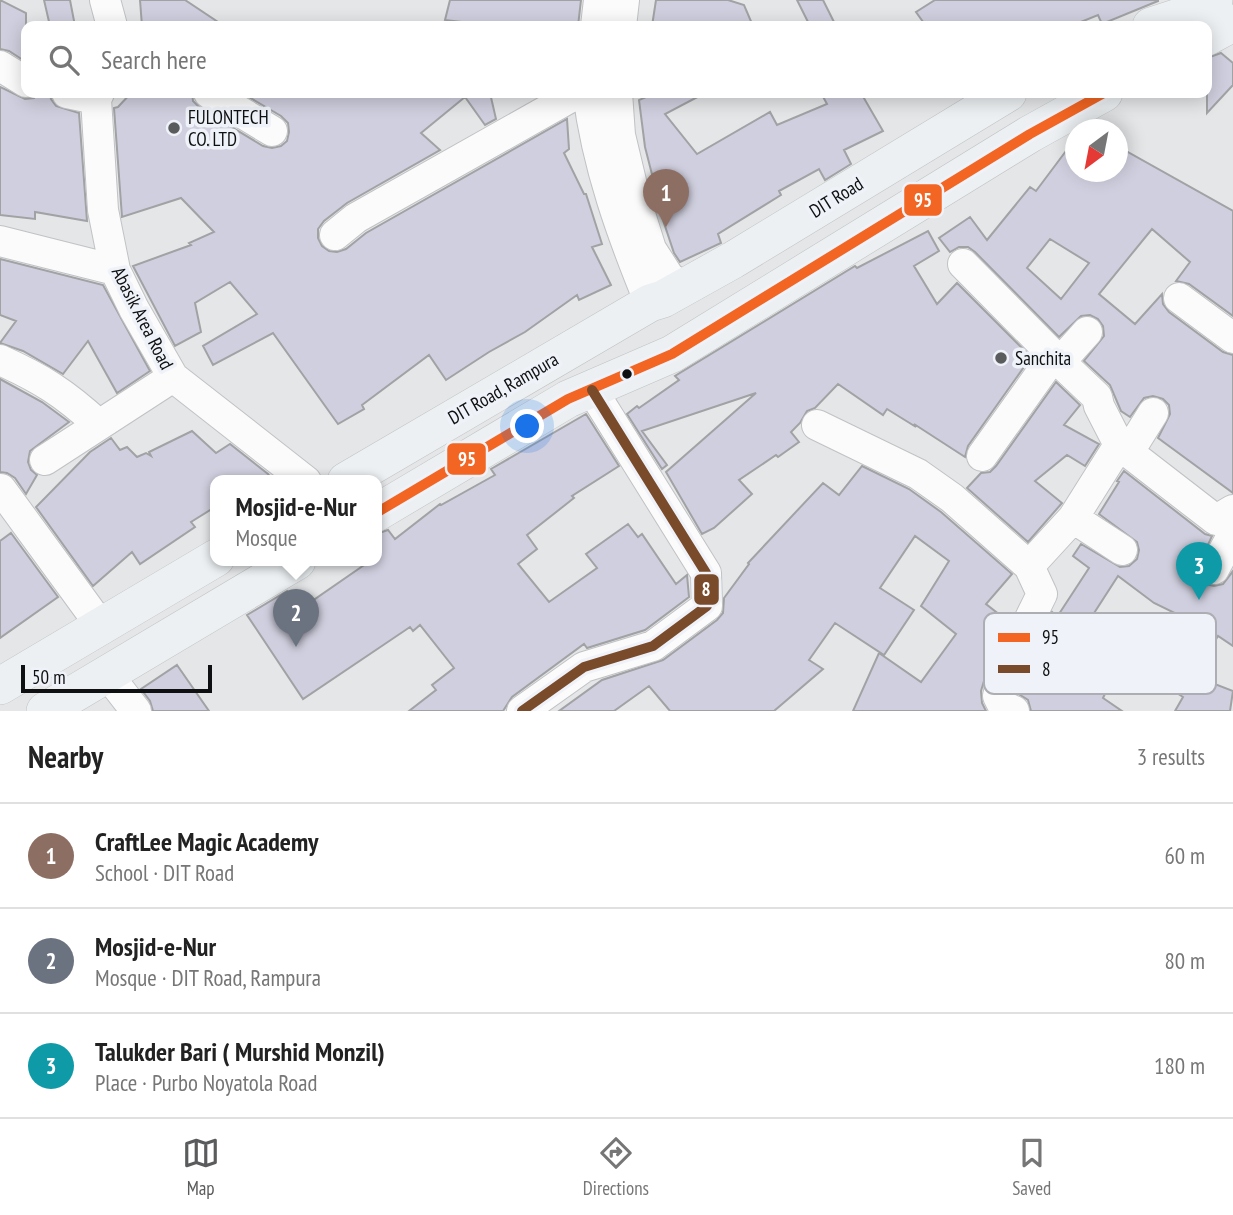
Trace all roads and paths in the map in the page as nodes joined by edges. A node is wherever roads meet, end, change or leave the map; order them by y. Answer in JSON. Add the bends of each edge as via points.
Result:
{"nodes":[{"id":1,"x":599,"y":0,"type":"edge"},
{"id":2,"x":624,"y":0,"type":"edge"},
{"id":3,"x":1194,"y":13,"type":"edge"},
{"id":4,"x":597,"y":21,"type":"edge"},
{"id":5,"x":622,"y":21,"type":"edge"},
{"id":6,"x":1151,"y":21,"type":"edge"},
{"id":7,"x":1168,"y":21,"type":"edge"},
{"id":8,"x":1233,"y":23,"type":"edge"},
{"id":9,"x":0,"y":66,"type":"edge"},
{"id":10,"x":21,"y":79,"type":"edge"},
{"id":11,"x":98,"y":98,"type":"edge"},
{"id":12,"x":217,"y":98,"type":"edge"},
{"id":13,"x":569,"y":98,"type":"edge"},
{"id":14,"x":589,"y":98,"type":"edge"},
{"id":15,"x":618,"y":98,"type":"edge"},
{"id":16,"x":1000,"y":98,"type":"edge"},
{"id":17,"x":1095,"y":98,"type":"edge"},
{"id":18,"x":272,"y":131,"type":"dead end"},
{"id":19,"x":335,"y":235,"type":"dead end"},
{"id":20,"x":0,"y":241,"type":"edge"},
{"id":21,"x":963,"y":264,"type":"dead end"},
{"id":22,"x":115,"y":270,"type":"junction"},
{"id":23,"x":666,"y":297,"type":"junction"},
{"id":24,"x":1180,"y":298,"type":"dead end"},
{"id":25,"x":1087,"y":332,"type":"dead end"},
{"id":26,"x":1233,"y":338,"type":"edge"},
{"id":27,"x":672,"y":354,"type":"junction"},
{"id":28,"x":1057,"y":359,"type":"junction"},
{"id":29,"x":0,"y":360,"type":"edge"},
{"id":30,"x":173,"y":377,"type":"junction"},
{"id":31,"x":592,"y":390,"type":"junction"},
{"id":32,"x":1153,"y":414,"type":"dead end"},
{"id":33,"x":98,"y":425,"type":"junction"},
{"id":34,"x":817,"y":425,"type":"dead end"},
{"id":35,"x":1124,"y":449,"type":"junction"},
{"id":36,"x":982,"y":456,"type":"dead end"},
{"id":37,"x":45,"y":460,"type":"dead end"},
{"id":38,"x":298,"y":475,"type":"edge"},
{"id":39,"x":356,"y":475,"type":"edge"},
{"id":40,"x":1,"y":489,"type":"edge"},
{"id":41,"x":382,"y":509,"type":"edge"},
{"id":42,"x":1233,"y":510,"type":"edge"},
{"id":43,"x":1073,"y":518,"type":"junction"},
{"id":44,"x":1233,"y":534,"type":"edge"},
{"id":45,"x":1122,"y":550,"type":"dead end"},
{"id":46,"x":210,"y":561,"type":"edge"},
{"id":47,"x":289,"y":566,"type":"edge"},
{"id":48,"x":1029,"y":566,"type":"junction"},
{"id":49,"x":1214,"y":569,"type":"dead end"},
{"id":50,"x":1032,"y":613,"type":"edge"},
{"id":51,"x":101,"y":626,"type":"junction"},
{"id":52,"x":108,"y":675,"type":"junction"},
{"id":53,"x":0,"y":686,"type":"edge"},
{"id":54,"x":999,"y":694,"type":"edge"},
{"id":55,"x":45,"y":711,"type":"edge"},
{"id":56,"x":136,"y":711,"type":"edge"},
{"id":57,"x":522,"y":711,"type":"edge"},
{"id":58,"x":1014,"y":711,"type":"edge"}],
"edges":[{"from":1,"to":4,"type":"street"},
{"from":2,"to":5,"type":"street"},
{"from":3,"to":6,"type":"main road"},
{"from":3,"to":7,"type":"main road"},
{"from":3,"to":8,"type":"main road"},
{"from":9,"to":10,"type":"street"},
{"from":11,"to":22,"type":"street","name":"Abasik Area Road","via":[[103,210]]},
{"from":12,"to":18,"type":"street"},
{"from":13,"to":19,"type":"street","via":[[356,218]]},
{"from":14,"to":23,"type":"street","via":[[608,190],[633,263]]},
{"from":15,"to":23,"type":"street","via":[[620,135],[635,198],[651,249],[669,277]]},
{"from":16,"to":23,"type":"main road","name":"DIT Road"},
{"from":17,"to":27,"type":"main road"},
{"from":20,"to":22,"type":"street"},
{"from":21,"to":28,"type":"street"},
{"from":22,"to":30,"type":"street","name":"Abasik Area Road"},
{"from":23,"to":27,"type":"main road"},
{"from":23,"to":39,"type":"main road","name":"DIT Road, Rampura"},
{"from":24,"to":26,"type":"street"},
{"from":25,"to":28,"type":"street"},
{"from":27,"to":31,"type":"main road"},
{"from":28,"to":35,"type":"street","via":[[1097,397]]},
{"from":28,"to":36,"type":"street"},
{"from":29,"to":33,"type":"street","via":[[68,397]]},
{"from":30,"to":33,"type":"street"},
{"from":30,"to":38,"type":"street","name":"Abasik Area Road"},
{"from":31,"to":41,"type":"main road","via":[[568,399]]},
{"from":31,"to":57,"type":"street","via":[[706,573],[707,606],[653,646],[584,667]]},
{"from":32,"to":35,"type":"street"},
{"from":33,"to":37,"type":"street"},
{"from":34,"to":48,"type":"street","via":[[918,474]]},
{"from":35,"to":42,"type":"street","via":[[1216,520]]},
{"from":35,"to":43,"type":"street"},
{"from":40,"to":51,"type":"street"},
{"from":43,"to":45,"type":"street"},
{"from":43,"to":48,"type":"street"},
{"from":44,"to":49,"type":"street"},
{"from":46,"to":51,"type":"main road"},
{"from":47,"to":52,"type":"main road"},
{"from":48,"to":50,"type":"street","via":[[1042,594]]},
{"from":51,"to":53,"type":"main road"},
{"from":52,"to":55,"type":"main road"},
{"from":52,"to":56,"type":"street"},
{"from":54,"to":58,"type":"street","via":[[1003,706]]}]}
